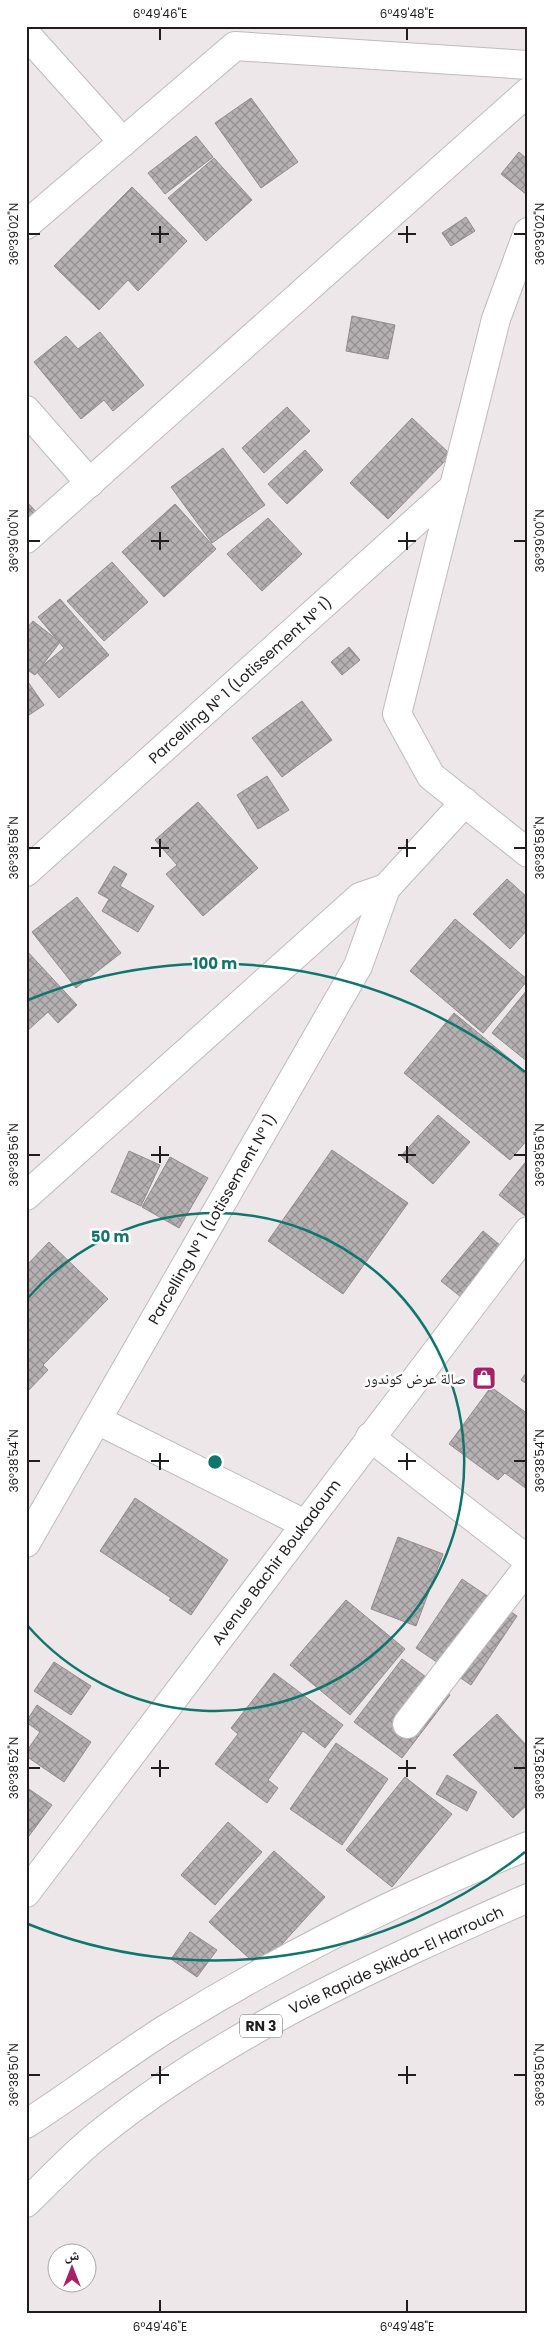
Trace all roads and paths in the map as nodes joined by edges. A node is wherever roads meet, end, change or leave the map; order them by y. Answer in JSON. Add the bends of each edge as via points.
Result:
{"nodes":[{"id":1,"x":26,"y":34,"type":"edge"},
{"id":2,"x":528,"y":65,"type":"edge"},
{"id":3,"x":528,"y":92,"type":"edge"},
{"id":4,"x":123,"y":142,"type":"junction"},
{"id":5,"x":26,"y":225,"type":"edge"},
{"id":6,"x":528,"y":232,"type":"edge"},
{"id":7,"x":26,"y":410,"type":"edge"},
{"id":8,"x":90,"y":482,"type":"junction"},
{"id":9,"x":454,"y":487,"type":"junction"},
{"id":10,"x":26,"y":539,"type":"edge"},
{"id":11,"x":465,"y":802,"type":"junction"},
{"id":12,"x":528,"y":853,"type":"edge"},
{"id":13,"x":26,"y":872,"type":"edge"},
{"id":14,"x":386,"y":888,"type":"junction"},
{"id":15,"x":26,"y":1196,"type":"edge"},
{"id":16,"x":528,"y":1232,"type":"edge"},
{"id":17,"x":96,"y":1420,"type":"junction"},
{"id":18,"x":370,"y":1437,"type":"junction"},
{"id":19,"x":305,"y":1524,"type":"junction"},
{"id":20,"x":26,"y":1543,"type":"edge"},
{"id":21,"x":528,"y":1560,"type":"edge"},
{"id":22,"x":528,"y":1567,"type":"edge"},
{"id":23,"x":407,"y":1724,"type":"dead end"},
{"id":24,"x":528,"y":1846,"type":"edge"},
{"id":25,"x":26,"y":1893,"type":"edge"},
{"id":26,"x":528,"y":1898,"type":"edge"},
{"id":27,"x":26,"y":2124,"type":"edge"},
{"id":28,"x":26,"y":2203,"type":"edge"}],
"edges":[{"from":1,"to":4,"type":"main road"},
{"from":2,"to":4,"type":"main road","via":[[235,46]]},
{"from":3,"to":8,"type":"main road"},
{"from":4,"to":5,"type":"main road"},
{"from":6,"to":9,"type":"main road","via":[[496,318]]},
{"from":7,"to":8,"type":"main road"},
{"from":8,"to":10,"type":"main road"},
{"from":9,"to":11,"type":"main road","via":[[397,714],[431,776]]},
{"from":9,"to":13,"type":"main road","name":"Parcelling N° 1 (Lotissement N° 1)"},
{"from":11,"to":12,"type":"main road"},
{"from":11,"to":14,"type":"main road","name":"Parcelling N° 1 (Lotissement N° 1)"},
{"from":14,"to":15,"type":"main road","name":"Parcelling N° 1 (Lotissement N° 1)","via":[[360,897]]},
{"from":14,"to":17,"type":"main road","name":"Parcelling N° 1 (Lotissement N° 1)","via":[[358,966]]},
{"from":16,"to":18,"type":"main road","name":"Avenue Bachir Boukadoum"},
{"from":17,"to":19,"type":"main road"},
{"from":17,"to":20,"type":"main road","name":"Parcelling N° 1 (Lotissement N° 1)"},
{"from":18,"to":19,"type":"main road","name":"Avenue Bachir Boukadoum"},
{"from":18,"to":21,"type":"main road"},
{"from":19,"to":25,"type":"main road","name":"Avenue Bachir Boukadoum"},
{"from":22,"to":23,"type":"main road"},
{"from":24,"to":27,"type":"main road","via":[[428,1888],[316,1942],[162,2031]]},
{"from":26,"to":28,"type":"main road","name":"Voie Rapide Skikda-El Harrouch","number":"RN 3","via":[[376,1966],[241,2038],[109,2126]]}]}
